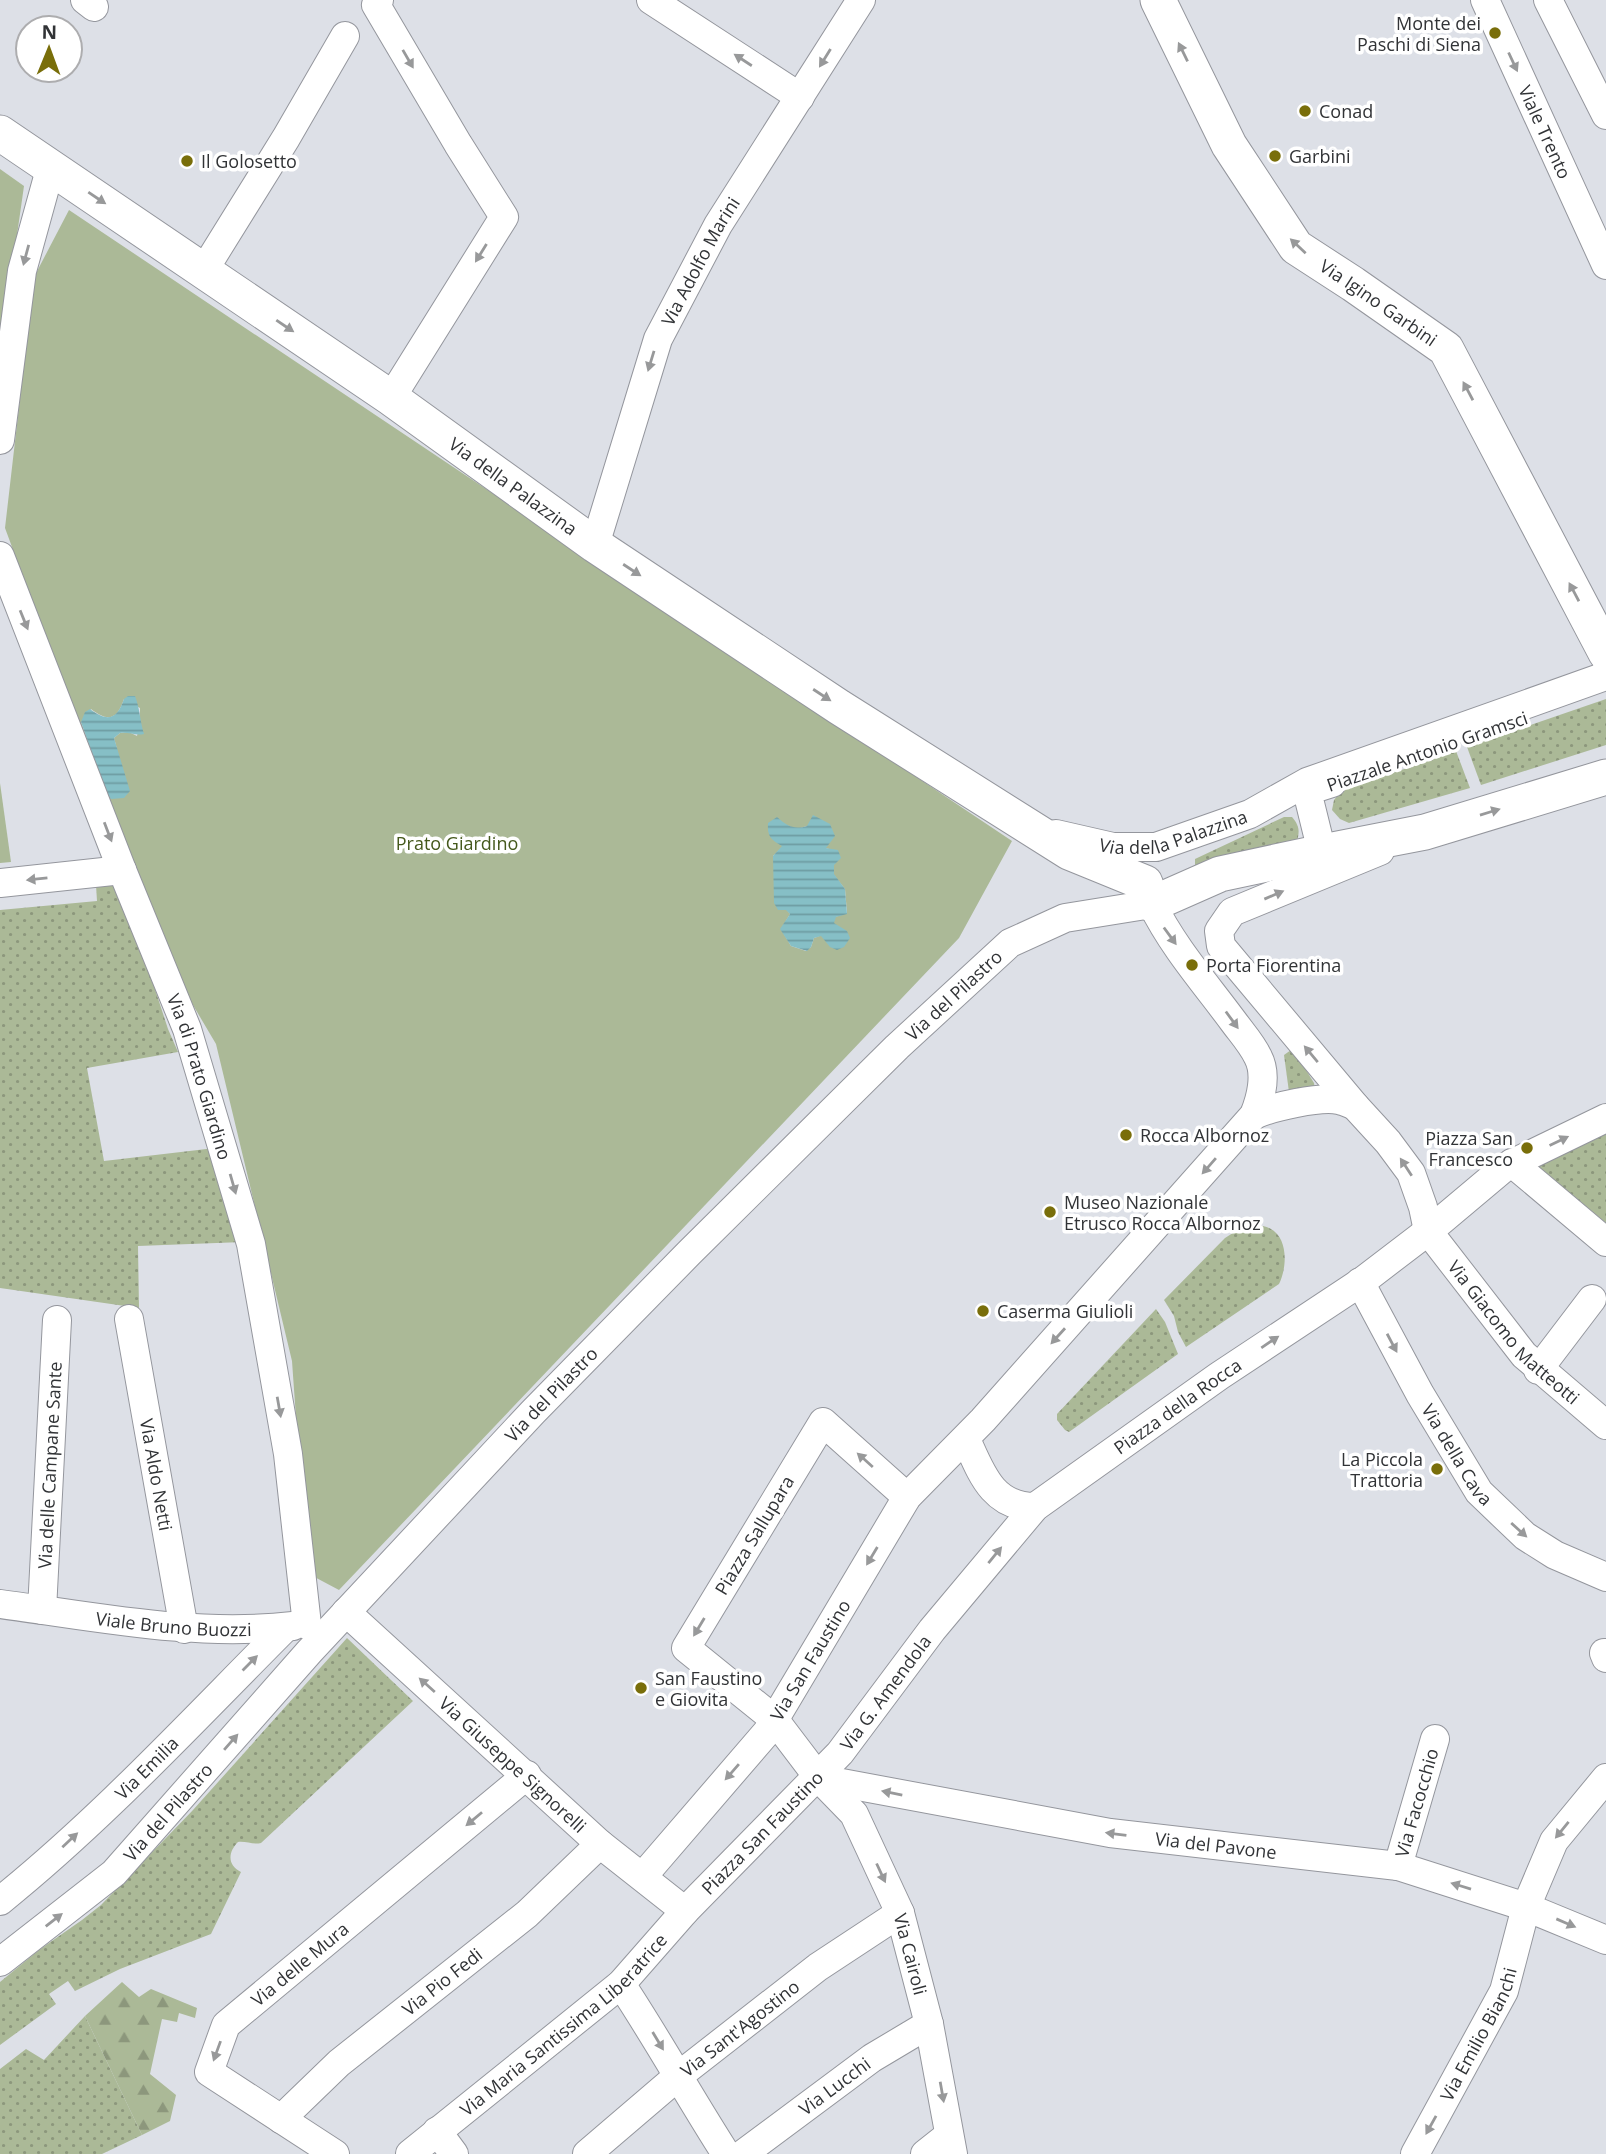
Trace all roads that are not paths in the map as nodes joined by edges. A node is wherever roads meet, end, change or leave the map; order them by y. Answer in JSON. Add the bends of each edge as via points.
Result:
{"nodes":[{"id":1,"x":379,"y":0,"type":"edge"},
{"id":2,"x":651,"y":0,"type":"edge"},
{"id":3,"x":861,"y":0,"type":"edge"},
{"id":4,"x":1158,"y":0,"type":"edge"},
{"id":5,"x":1485,"y":0,"type":"edge"},
{"id":6,"x":1548,"y":0,"type":"edge"},
{"id":7,"x":345,"y":36,"type":"dead end"},
{"id":8,"x":800,"y":97,"type":"junction"},
{"id":9,"x":1606,"y":115,"type":"edge"},
{"id":10,"x":0,"y":133,"type":"edge"},
{"id":11,"x":51,"y":166,"type":"junction"},
{"id":12,"x":1606,"y":265,"type":"edge"},
{"id":13,"x":204,"y":270,"type":"junction"},
{"id":14,"x":391,"y":398,"type":"junction"},
{"id":15,"x":0,"y":440,"type":"edge"},
{"id":16,"x":595,"y":545,"type":"junction"},
{"id":17,"x":0,"y":556,"type":"edge"},
{"id":18,"x":1606,"y":653,"type":"edge"},
{"id":19,"x":1606,"y":671,"type":"edge"},
{"id":20,"x":1606,"y":691,"type":"edge"},
{"id":21,"x":1606,"y":777,"type":"edge"},
{"id":22,"x":1307,"y":782,"type":"joint"},
{"id":23,"x":1032,"y":828,"type":"junction"},
{"id":24,"x":1425,"y":832,"type":"junction"},
{"id":25,"x":1322,"y":852,"type":"junction"},
{"id":26,"x":122,"y":870,"type":"junction"},
{"id":27,"x":0,"y":883,"type":"edge"},
{"id":28,"x":1152,"y":904,"type":"junction"},
{"id":29,"x":1355,"y":1106,"type":"junction"},
{"id":30,"x":1254,"y":1115,"type":"junction"},
{"id":31,"x":1606,"y":1118,"type":"edge"},
{"id":32,"x":1513,"y":1163,"type":"junction"},
{"id":33,"x":1428,"y":1231,"type":"junction"},
{"id":34,"x":1606,"y":1242,"type":"edge"},
{"id":35,"x":1360,"y":1282,"type":"junction"},
{"id":36,"x":1592,"y":1299,"type":"dead end"},
{"id":37,"x":129,"y":1319,"type":"dead end"},
{"id":38,"x":57,"y":1320,"type":"dead end"},
{"id":39,"x":1538,"y":1370,"type":"junction"},
{"id":40,"x":1606,"y":1425,"type":"edge"},
{"id":41,"x":966,"y":1439,"type":"junction"},
{"id":42,"x":907,"y":1497,"type":"junction"},
{"id":43,"x":1035,"y":1507,"type":"junction"},
{"id":44,"x":1606,"y":1577,"type":"edge"},
{"id":45,"x":0,"y":1604,"type":"edge"},
{"id":46,"x":952,"y":1608,"type":"joint"},
{"id":47,"x":42,"y":1610,"type":"junction"},
{"id":48,"x":346,"y":1612,"type":"junction"},
{"id":49,"x":296,"y":1626,"type":"junction"},
{"id":50,"x":184,"y":1629,"type":"junction"},
{"id":51,"x":774,"y":1719,"type":"junction"},
{"id":52,"x":1435,"y":1739,"type":"dead end"},
{"id":53,"x":527,"y":1775,"type":"junction"},
{"id":54,"x":818,"y":1777,"type":"junction"},
{"id":55,"x":1606,"y":1778,"type":"edge"},
{"id":56,"x":600,"y":1844,"type":"junction"},
{"id":57,"x":1398,"y":1866,"type":"junction"},
{"id":58,"x":643,"y":1876,"type":"junction"},
{"id":59,"x":0,"y":1901,"type":"edge"},
{"id":60,"x":1526,"y":1907,"type":"junction"},
{"id":61,"x":685,"y":1911,"type":"junction"},
{"id":62,"x":900,"y":1913,"type":"junction"},
{"id":63,"x":1606,"y":1940,"type":"edge"},
{"id":64,"x":0,"y":1962,"type":"edge"},
{"id":65,"x":621,"y":1984,"type":"junction"},
{"id":66,"x":929,"y":2024,"type":"junction"},
{"id":67,"x":677,"y":2077,"type":"junction"},
{"id":68,"x":281,"y":2119,"type":"junction"},
{"id":69,"x":438,"y":2131,"type":"junction"},
{"id":70,"x":951,"y":2144,"type":"edge"},
{"id":71,"x":335,"y":2154,"type":"edge"},
{"id":72,"x":410,"y":2154,"type":"edge"},
{"id":73,"x":454,"y":2154,"type":"edge"},
{"id":74,"x":587,"y":2154,"type":"edge"},
{"id":75,"x":726,"y":2154,"type":"edge"},
{"id":76,"x":743,"y":2154,"type":"edge"},
{"id":77,"x":925,"y":2154,"type":"edge"},
{"id":78,"x":1415,"y":2154,"type":"edge"}],
"edges":[{"from":1,"to":14,"type":"street","one_way":true,"via":[[376,5],[504,217]]},
{"from":8,"to":2,"type":"street","one_way":true},
{"from":3,"to":8,"type":"street","name":"Via Adolfo Marini","one_way":true},
{"from":18,"to":4,"type":"main road","name":"Via Igino Garbini","one_way":true,"via":[[1446,349],[1296,247],[1229,145]]},
{"from":5,"to":12,"type":"street","name":"Viale Trento","one_way":true},
{"from":6,"to":9,"type":"street"},
{"from":7,"to":13,"type":"street"},
{"from":8,"to":16,"type":"street","name":"Via Adolfo Marini","one_way":true,"via":[[718,225],[658,340]]},
{"from":10,"to":11,"type":"main road","name":"Via della Palazzina"},
{"from":11,"to":13,"type":"main road","name":"Via della Palazzina","one_way":true},
{"from":11,"to":15,"type":"street","one_way":true,"via":[[22,271]]},
{"from":13,"to":14,"type":"main road","name":"Via della Palazzina","one_way":true},
{"from":14,"to":16,"type":"main road","name":"Via della Palazzina"},
{"from":16,"to":23,"type":"main road","name":"Via della Palazzina","one_way":true},
{"from":17,"to":26,"type":"street","name":"Via di Prato Giardino","one_way":true},
{"from":19,"to":22,"type":"street","name":"Piazzale Antonio Gramsci","via":[[1603,677]]},
{"from":20,"to":25,"type":"street","name":"Piazzale Antonio Gramsci","via":[[1307,791]]},
{"from":24,"to":21,"type":"main road","one_way":true},
{"from":22,"to":23,"type":"street","name":"Via della Palazzina","via":[[1250,814],[1156,847],[1113,847]]},
{"from":23,"to":28,"type":"main road","name":"Via della Palazzina","via":[[1069,852],[1145,883]]},
{"from":24,"to":25,"type":"main road"},
{"from":29,"to":24,"type":"street","one_way":true,"via":[[1222,946],[1220,931],[1232,912]]},
{"from":25,"to":28,"type":"main road","via":[[1220,874]]},
{"from":26,"to":27,"type":"street","one_way":true},
{"from":26,"to":49,"type":"street","name":"Via di Prato Giardino","one_way":true,"via":[[187,1029],[250,1244],[288,1454]]},
{"from":28,"to":30,"type":"street","one_way":true,"via":[[1165,931],[1259,1058],[1262,1083]]},
{"from":28,"to":48,"type":"street","name":"Via del Pilastro","via":[[1065,918],[1010,943],[689,1252]]},
{"from":29,"to":30,"type":"street","via":[[1324,1099]]},
{"from":33,"to":29,"type":"street","one_way":true,"via":[[1411,1173]]},
{"from":30,"to":41,"type":"street","one_way":true},
{"from":32,"to":31,"type":"street","one_way":true},
{"from":32,"to":33,"type":"street","name":"Piazza della Rocca"},
{"from":32,"to":34,"type":"street"},
{"from":33,"to":35,"type":"street","name":"Piazza della Rocca"},
{"from":33,"to":39,"type":"street","name":"Via Giacomo Matteotti"},
{"from":43,"to":35,"type":"street","name":"Piazza della Rocca","one_way":true},
{"from":35,"to":44,"type":"street","name":"Via della Cava","one_way":true,"via":[[1479,1492],[1525,1536]]},
{"from":36,"to":39,"type":"street"},
{"from":37,"to":50,"type":"street","name":"Via Aldo Netti"},
{"from":38,"to":47,"type":"street","name":"Via delle Campane Sante"},
{"from":39,"to":40,"type":"street","name":"Via Giacomo Matteotti"},
{"from":41,"to":42,"type":"street"},
{"from":41,"to":43,"type":"street","via":[[997,1494],[1019,1507]]},
{"from":42,"to":51,"type":"street","name":"Via San Faustino","one_way":true},
{"from":42,"to":51,"type":"street","name":"Piazza Sallupara","one_way":true,"via":[[823,1422],[686,1648]]},
{"from":46,"to":43,"type":"street","name":"Piazza della Rocca","one_way":true},
{"from":45,"to":47,"type":"street","name":"Viale Bruno Buozzi"},
{"from":46,"to":54,"type":"street","name":"Via G. Amendola"},
{"from":47,"to":50,"type":"street","name":"Viale Bruno Buozzi"},
{"from":48,"to":49,"type":"street","name":"Viale Bruno Buozzi"},
{"from":53,"to":48,"type":"street","name":"Via Giuseppe Signorelli","one_way":true},
{"from":64,"to":48,"type":"street","name":"Via del Pilastro","one_way":true,"via":[[114,1873]]},
{"from":49,"to":50,"type":"street","name":"Viale Bruno Buozzi"},
{"from":59,"to":49,"type":"street","name":"Via Emilia","one_way":true,"via":[[126,1789]]},
{"from":51,"to":54,"type":"street","name":"Piazza San Faustino"},
{"from":51,"to":58,"type":"street","name":"Via San Faustino","one_way":true},
{"from":52,"to":57,"type":"street","name":"Via Facocchio"},
{"from":53,"to":56,"type":"street","name":"Via Giuseppe Signorelli"},
{"from":53,"to":68,"type":"street","name":"Via delle Mura","one_way":true,"via":[[226,2025],[209,2072]]},
{"from":57,"to":54,"type":"street","name":"Via del Pavone","one_way":true,"via":[[1110,1833]]},
{"from":54,"to":61,"type":"street","name":"Piazza San Faustino"},
{"from":54,"to":62,"type":"street","name":"Via Cairoli","one_way":true,"via":[[854,1814]]},
{"from":55,"to":60,"type":"street","name":"Via Emilio Bianchi","one_way":true,"via":[[1554,1841]]},
{"from":56,"to":58,"type":"street","name":"Via Giuseppe Signorelli"},
{"from":56,"to":68,"type":"street","name":"Via Pio Fedi","via":[[527,1914],[339,2063]]},
{"from":60,"to":57,"type":"street","name":"Via del Pavone","one_way":true},
{"from":58,"to":61,"type":"street","name":"Via Giuseppe Signorelli"},
{"from":60,"to":63,"type":"street","name":"Via del Pavone","one_way":true},
{"from":60,"to":78,"type":"street","name":"Via Emilio Bianchi","one_way":true,"via":[[1504,1991]]},
{"from":61,"to":65,"type":"street","name":"Via Maria Santissima Liberatrice"},
{"from":62,"to":66,"type":"street","name":"Via Cairoli"},
{"from":62,"to":67,"type":"street","name":"Via Sant'Agostino","via":[[818,1967]]},
{"from":65,"to":67,"type":"street","one_way":true},
{"from":65,"to":69,"type":"street","name":"Via Maria Santissima Liberatrice"},
{"from":66,"to":70,"type":"street","name":"Via Cairoli","one_way":true},
{"from":66,"to":76,"type":"street","name":"Via Lucchi","via":[[872,2058]]},
{"from":67,"to":74,"type":"street","name":"Via Sant'Agostino"},
{"from":67,"to":75,"type":"street"},
{"from":68,"to":71,"type":"street","name":"Via delle Mura"},
{"from":69,"to":72,"type":"street","name":"Via Maria Santissima Liberatrice"},
{"from":69,"to":73,"type":"street"},
{"from":70,"to":77,"type":"street"}]}
